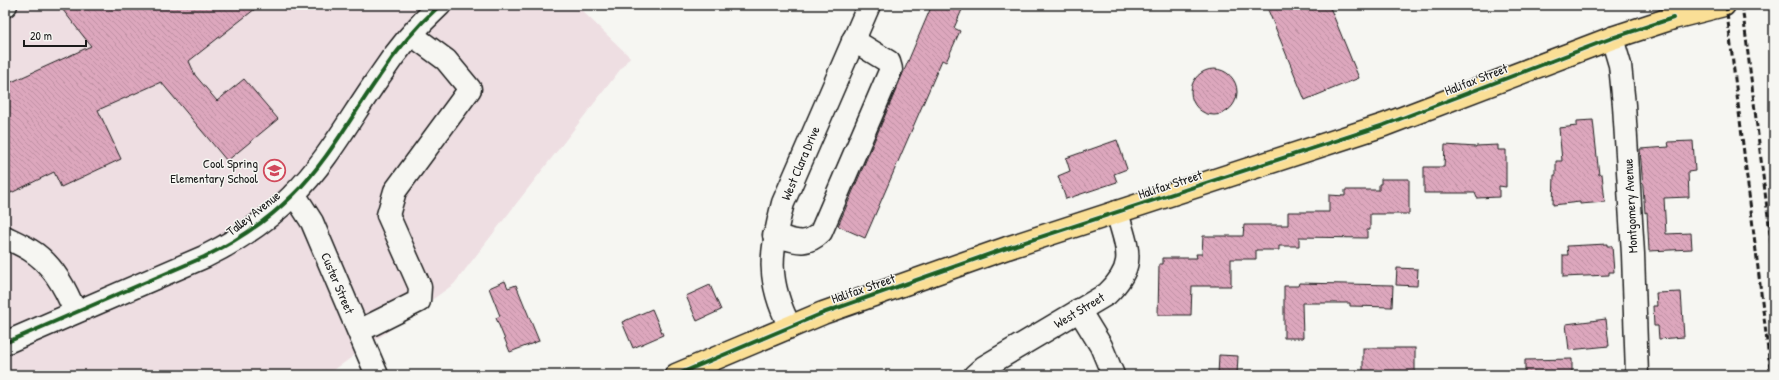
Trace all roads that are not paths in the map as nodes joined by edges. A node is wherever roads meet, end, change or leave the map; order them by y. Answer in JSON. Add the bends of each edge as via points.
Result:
{"nodes":[{"id":1,"x":440,"y":5,"type":"edge"},
{"id":2,"x":869,"y":5,"type":"edge"},
{"id":3,"x":1724,"y":5,"type":"edge"},
{"id":4,"x":412,"y":35,"type":"junction"},
{"id":5,"x":1612,"y":38,"type":"junction"},
{"id":6,"x":853,"y":40,"type":"junction"},
{"id":7,"x":294,"y":194,"type":"junction"},
{"id":8,"x":1117,"y":212,"type":"junction"},
{"id":9,"x":774,"y":235,"type":"junction"},
{"id":10,"x":5,"y":237,"type":"edge"},
{"id":11,"x":1080,"y":310,"type":"junction"},
{"id":12,"x":75,"y":312,"type":"junction"},
{"id":13,"x":790,"y":327,"type":"junction"},
{"id":14,"x":359,"y":331,"type":"junction"},
{"id":15,"x":5,"y":343,"type":"edge"},
{"id":16,"x":377,"y":375,"type":"edge"},
{"id":17,"x":676,"y":375,"type":"edge"},
{"id":18,"x":975,"y":375,"type":"edge"},
{"id":19,"x":1113,"y":375,"type":"edge"},
{"id":20,"x":1637,"y":375,"type":"edge"}],
"edges":[{"from":1,"to":4,"type":"street","name":"Talley Avenue"},
{"from":2,"to":6,"type":"street","name":"West Clara Drive"},
{"from":3,"to":5,"type":"main road","name":"Halifax Street"},
{"from":4,"to":7,"type":"street","name":"Talley Avenue","via":[[379,76],[346,127]]},
{"from":4,"to":14,"type":"street","via":[[446,60],[470,89],[395,191],[388,215],[420,287],[419,301]]},
{"from":5,"to":8,"type":"main road","name":"Halifax Street","via":[[1384,125]]},
{"from":5,"to":20,"type":"street","name":"Montgomery Avenue","via":[[1620,64],[1624,105]]},
{"from":6,"to":9,"type":"street","name":"West Clara Drive","via":[[783,203]]},
{"from":6,"to":9,"type":"street","via":[[888,62],[891,69],[821,232],[814,239],[804,242]]},
{"from":7,"to":12,"type":"street","name":"Talley Avenue","via":[[262,223],[231,244]]},
{"from":7,"to":14,"type":"street","name":"Custer Street","via":[[312,222]]},
{"from":8,"to":11,"type":"street","name":"West Street","via":[[1129,254],[1126,270],[1118,284],[1107,294]]},
{"from":8,"to":13,"type":"main road","name":"Halifax Street","via":[[1008,248]]},
{"from":9,"to":13,"type":"street","name":"West Clara Drive","via":[[774,284],[780,306]]},
{"from":10,"to":12,"type":"street","via":[[31,250],[42,259],[59,279],[70,297]]},
{"from":11,"to":18,"type":"street","name":"West Street","via":[[984,367]]},
{"from":11,"to":19,"type":"street","via":[[1101,346]]},
{"from":12,"to":15,"type":"street","name":"Talley Avenue"},
{"from":13,"to":17,"type":"main road","name":"Halifax Street"},
{"from":14,"to":16,"type":"street","name":"Custer Street"}]}
